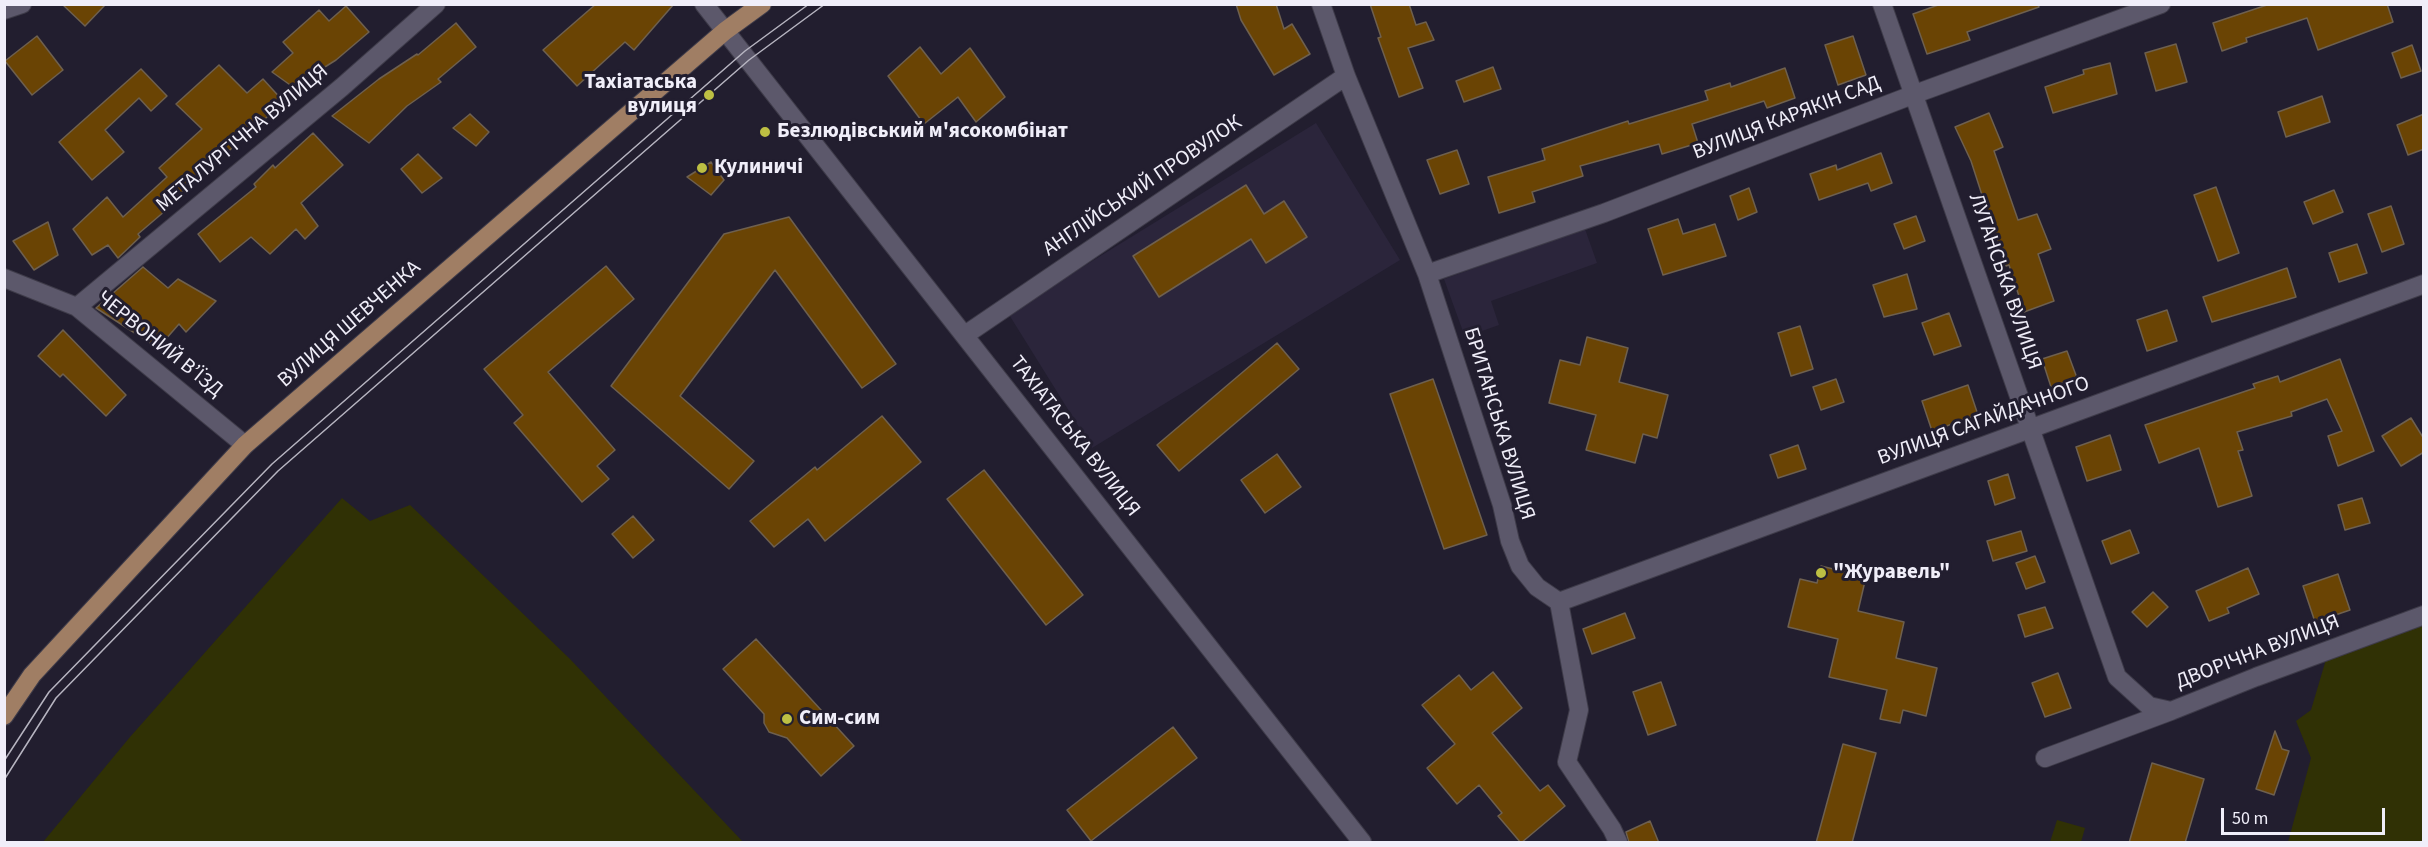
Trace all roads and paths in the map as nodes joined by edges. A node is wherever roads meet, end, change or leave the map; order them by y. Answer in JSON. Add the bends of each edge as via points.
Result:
{"nodes":[{"id":1,"x":436,"y":4,"type":"edge"},
{"id":2,"x":704,"y":4,"type":"edge"},
{"id":3,"x":762,"y":4,"type":"edge"},
{"id":4,"x":1321,"y":4,"type":"edge"},
{"id":5,"x":1882,"y":4,"type":"edge"},
{"id":6,"x":2161,"y":4,"type":"edge"},
{"id":7,"x":725,"y":31,"type":"junction"},
{"id":8,"x":1346,"y":76,"type":"junction"},
{"id":9,"x":1915,"y":94,"type":"junction"},
{"id":10,"x":1428,"y":274,"type":"junction"},
{"id":11,"x":4,"y":278,"type":"edge"},
{"id":12,"x":2424,"y":284,"type":"edge"},
{"id":13,"x":77,"y":307,"type":"junction"},
{"id":14,"x":965,"y":335,"type":"junction"},
{"id":15,"x":2031,"y":429,"type":"junction"},
{"id":16,"x":245,"y":445,"type":"junction"},
{"id":17,"x":1559,"y":602,"type":"junction"},
{"id":18,"x":2424,"y":615,"type":"edge"},
{"id":19,"x":2117,"y":677,"type":"joint"},
{"id":20,"x":2171,"y":711,"type":"junction"},
{"id":21,"x":4,"y":716,"type":"edge"},
{"id":22,"x":2045,"y":758,"type":"dead end"},
{"id":23,"x":1362,"y":843,"type":"edge"},
{"id":24,"x":1617,"y":843,"type":"edge"}],
"edges":[{"from":1,"to":13,"type":"street","name":"МЕТАЛУРГІЧНА ВУЛИЦЯ"},
{"from":2,"to":7,"type":"street","name":"ТАХІАТАСЬКА ВУЛИЦЯ"},
{"from":3,"to":7,"type":"main road","name":"ВУЛИЦЯ ШЕВЧЕНКА"},
{"from":4,"to":8,"type":"street","name":"БРИТАНСЬКА ВУЛИЦЯ"},
{"from":5,"to":9,"type":"street","name":"ЛУГАНСЬКА ВУЛИЦЯ"},
{"from":6,"to":9,"type":"street","name":"ВУЛИЦЯ КАРЯКІН САД"},
{"from":7,"to":14,"type":"street","name":"ТАХІАТАСЬКА ВУЛИЦЯ"},
{"from":7,"to":16,"type":"main road","name":"ВУЛИЦЯ ШЕВЧЕНКА"},
{"from":8,"to":10,"type":"street","name":"БРИТАНСЬКА ВУЛИЦЯ"},
{"from":8,"to":14,"type":"street","name":"АНГЛІЙСЬКИЙ ПРОВУЛОК"},
{"from":9,"to":10,"type":"street","name":"ВУЛИЦЯ КАРЯКІН САД","via":[[1604,213]]},
{"from":9,"to":15,"type":"street","name":"ЛУГАНСЬКА ВУЛИЦЯ"},
{"from":10,"to":17,"type":"street","name":"БРИТАНСЬКА ВУЛИЦЯ","via":[[1502,505],[1509,541],[1520,566],[1537,587]]},
{"from":11,"to":13,"type":"street","name":"ЧЕРВОНИЙ В’ЇЗД"},
{"from":12,"to":15,"type":"street","name":"ВУЛИЦЯ САГАЙДАЧНОГО"},
{"from":13,"to":16,"type":"street","name":"ЧЕРВОНИЙ В’ЇЗД"},
{"from":14,"to":23,"type":"street","name":"ТАХІАТАСЬКА ВУЛИЦЯ"},
{"from":15,"to":17,"type":"street","name":"ВУЛИЦЯ САГАЙДАЧНОГО"},
{"from":15,"to":19,"type":"street","name":"ЛУГАНСЬКА ВУЛИЦЯ"},
{"from":16,"to":21,"type":"main road","name":"ВУЛИЦЯ ШЕВЧЕНКА","via":[[32,675]]},
{"from":17,"to":24,"type":"street","via":[[1579,710],[1567,762],[1612,829]]},
{"from":18,"to":20,"type":"street","name":"ДВОРІЧНА ВУЛИЦЯ"},
{"from":19,"to":20,"type":"street","name":"ДВОРІЧНА ВУЛИЦЯ","via":[[2149,706]]},
{"from":20,"to":22,"type":"street"}]}
